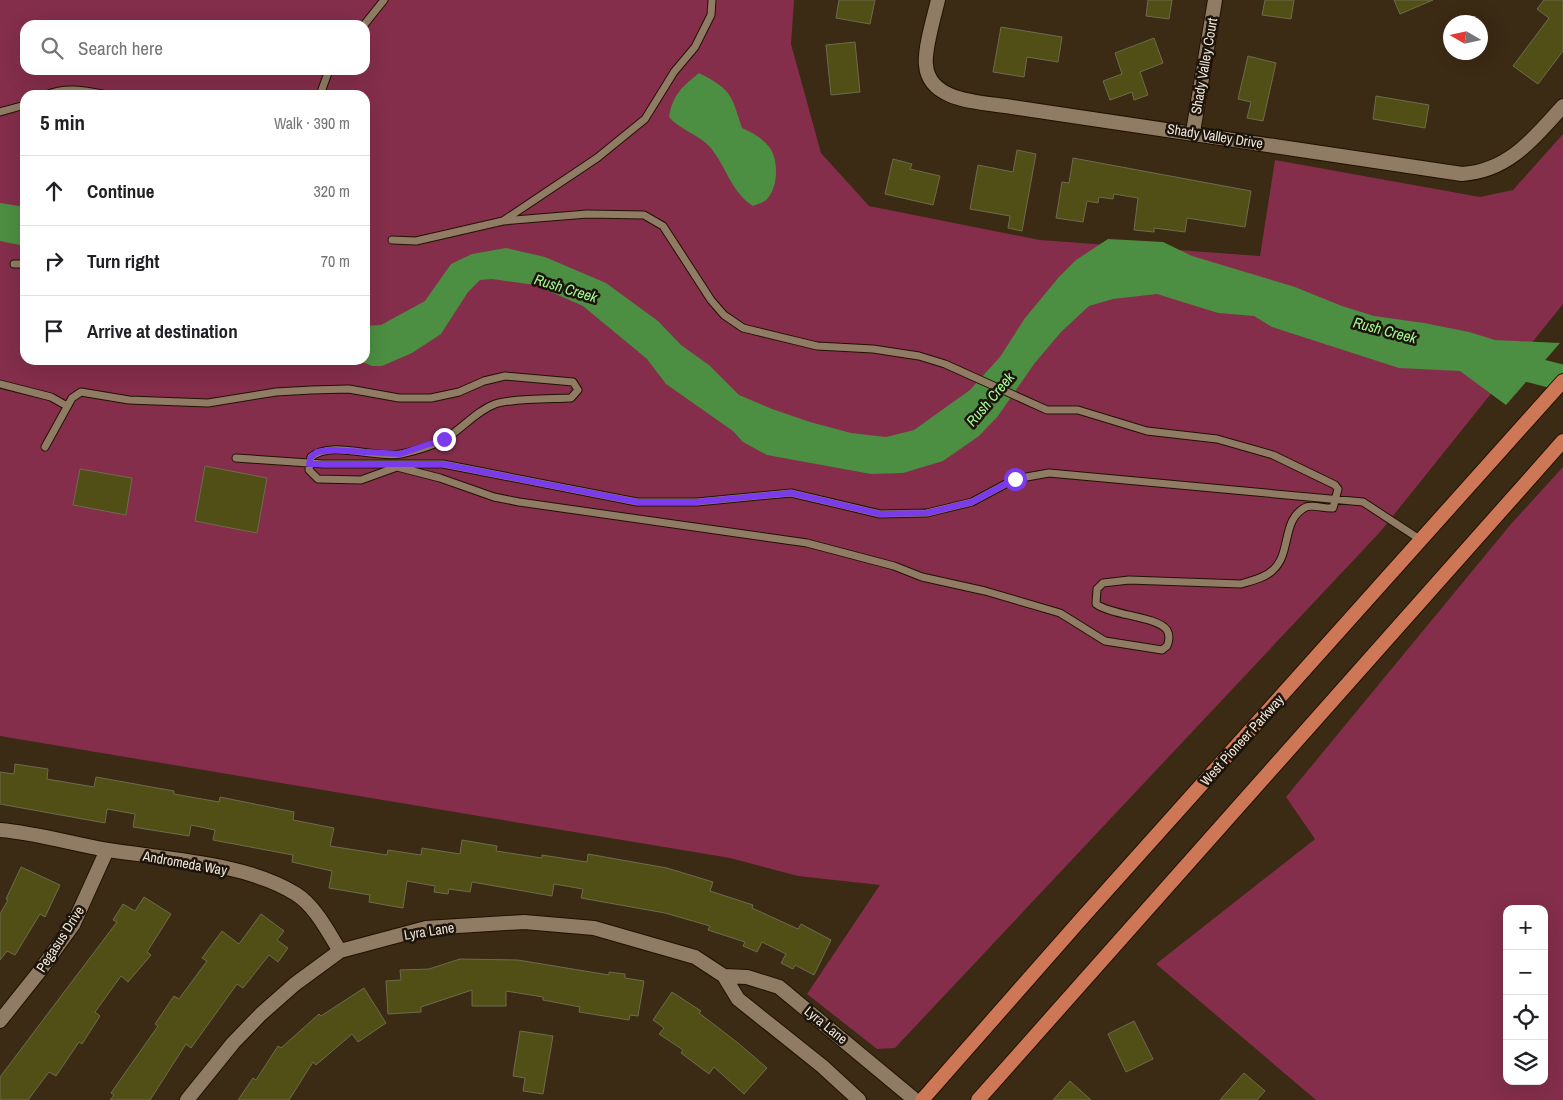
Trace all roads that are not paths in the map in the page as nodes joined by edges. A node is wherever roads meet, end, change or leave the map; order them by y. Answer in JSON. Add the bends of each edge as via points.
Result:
{"nodes":[{"id":1,"x":384,"y":0,"type":"edge"},
{"id":2,"x":712,"y":0,"type":"edge"},
{"id":3,"x":938,"y":0,"type":"edge"},
{"id":4,"x":1215,"y":0,"type":"edge"},
{"id":5,"x":368,"y":20,"type":"edge"},
{"id":6,"x":327,"y":75,"type":"edge"},
{"id":7,"x":57,"y":90,"type":"edge"},
{"id":8,"x":73,"y":90,"type":"edge"},
{"id":9,"x":322,"y":90,"type":"edge"},
{"id":10,"x":20,"y":106,"type":"edge"},
{"id":11,"x":1563,"y":106,"type":"edge"},
{"id":12,"x":0,"y":112,"type":"edge"},
{"id":13,"x":1193,"y":132,"type":"junction"},
{"id":14,"x":503,"y":221,"type":"junction"},
{"id":15,"x":392,"y":240,"type":"dead end"},
{"id":16,"x":14,"y":264,"type":"dead end"},
{"id":17,"x":20,"y":264,"type":"edge"},
{"id":18,"x":1563,"y":381,"type":"edge"},
{"id":19,"x":0,"y":384,"type":"edge"},
{"id":20,"x":68,"y":406,"type":"junction"},
{"id":21,"x":1563,"y":441,"type":"edge"},
{"id":22,"x":44,"y":447,"type":"dead end"},
{"id":23,"x":236,"y":458,"type":"dead end"},
{"id":24,"x":309,"y":464,"type":"junction"},
{"id":25,"x":1336,"y":500,"type":"junction"},
{"id":26,"x":1421,"y":540,"type":"junction"},
{"id":27,"x":0,"y":830,"type":"edge"},
{"id":28,"x":107,"y":850,"type":"junction"},
{"id":29,"x":340,"y":951,"type":"junction"},
{"id":30,"x":724,"y":976,"type":"junction"},
{"id":31,"x":0,"y":1021,"type":"edge"},
{"id":32,"x":187,"y":1100,"type":"edge"},
{"id":33,"x":859,"y":1100,"type":"edge"},
{"id":34,"x":915,"y":1100,"type":"edge"},
{"id":35,"x":922,"y":1100,"type":"edge"},
{"id":36,"x":978,"y":1100,"type":"edge"}],
"edges":[{"from":1,"to":5,"type":"lane"},
{"from":2,"to":14,"type":"lane","via":[[711,15],[695,47],[674,72],[645,119],[597,158]]},
{"from":3,"to":13,"type":"street","name":"Shady Valley Drive","via":[[925,63],[933,86],[948,95]]},
{"from":4,"to":13,"type":"street","name":"Shady Valley Court"},
{"from":6,"to":9,"type":"lane"},
{"from":7,"to":8,"type":"lane"},
{"from":10,"to":12,"type":"lane"},
{"from":11,"to":13,"type":"street","name":"Shady Valley Drive","via":[[1519,152],[1481,173],[1462,174]]},
{"from":14,"to":15,"type":"lane","via":[[416,241]]},
{"from":14,"to":25,"type":"lane","via":[[587,214],[644,215],[663,226],[711,300],[724,315],[743,328],[817,346],[874,349],[919,356],[1047,410],[1093,412],[1116,423],[1147,431],[1217,440],[1273,455],[1335,485],[1338,489]]},
{"from":16,"to":17,"type":"lane"},
{"from":18,"to":26,"type":"main road","name":"West Pioneer Parkway"},
{"from":19,"to":20,"type":"lane","via":[[51,397]]},
{"from":20,"to":22,"type":"lane"},
{"from":20,"to":24,"type":"lane","via":[[72,398],[81,392],[129,400],[208,403],[276,392],[349,389],[399,398],[431,398],[505,376],[573,382],[578,387],[572,398],[495,404],[444,439],[425,447],[382,455],[323,450],[311,457]]},
{"from":21,"to":36,"type":"main road"},
{"from":23,"to":24,"type":"lane"},
{"from":24,"to":25,"type":"lane","via":[[443,464],[637,502],[696,502],[791,493],[880,514],[927,513],[972,502],[1015,479],[1050,473]]},
{"from":24,"to":25,"type":"lane","via":[[311,474],[318,479],[361,480],[397,467],[518,502],[807,543],[1060,613],[1105,641],[1162,650],[1167,646],[1167,630],[1143,618],[1105,610],[1096,604],[1097,589],[1103,582],[1241,584],[1253,580],[1273,570],[1283,556],[1289,527],[1300,511],[1308,506],[1333,508]]},
{"from":25,"to":26,"type":"lane","via":[[1363,502]]},
{"from":26,"to":35,"type":"main road","name":"West Pioneer Parkway"},
{"from":27,"to":28,"type":"street","name":"Andromeda Way","via":[[26,832]]},
{"from":28,"to":29,"type":"street","name":"Andromeda Way","via":[[243,873],[275,882],[298,895],[321,921]]},
{"from":28,"to":31,"type":"street","name":"Pegasus Drive","via":[[73,925]]},
{"from":29,"to":30,"type":"street","name":"Lyra Lane","via":[[426,928],[524,922],[594,928],[673,949],[695,956]]},
{"from":29,"to":32,"type":"street","name":"Lyra Lane","via":[[261,1014]]},
{"from":30,"to":33,"type":"street","name":"Lyra Lane","via":[[738,998]]},
{"from":30,"to":34,"type":"street","name":"Lyra Lane","via":[[747,977],[779,987]]}]}
